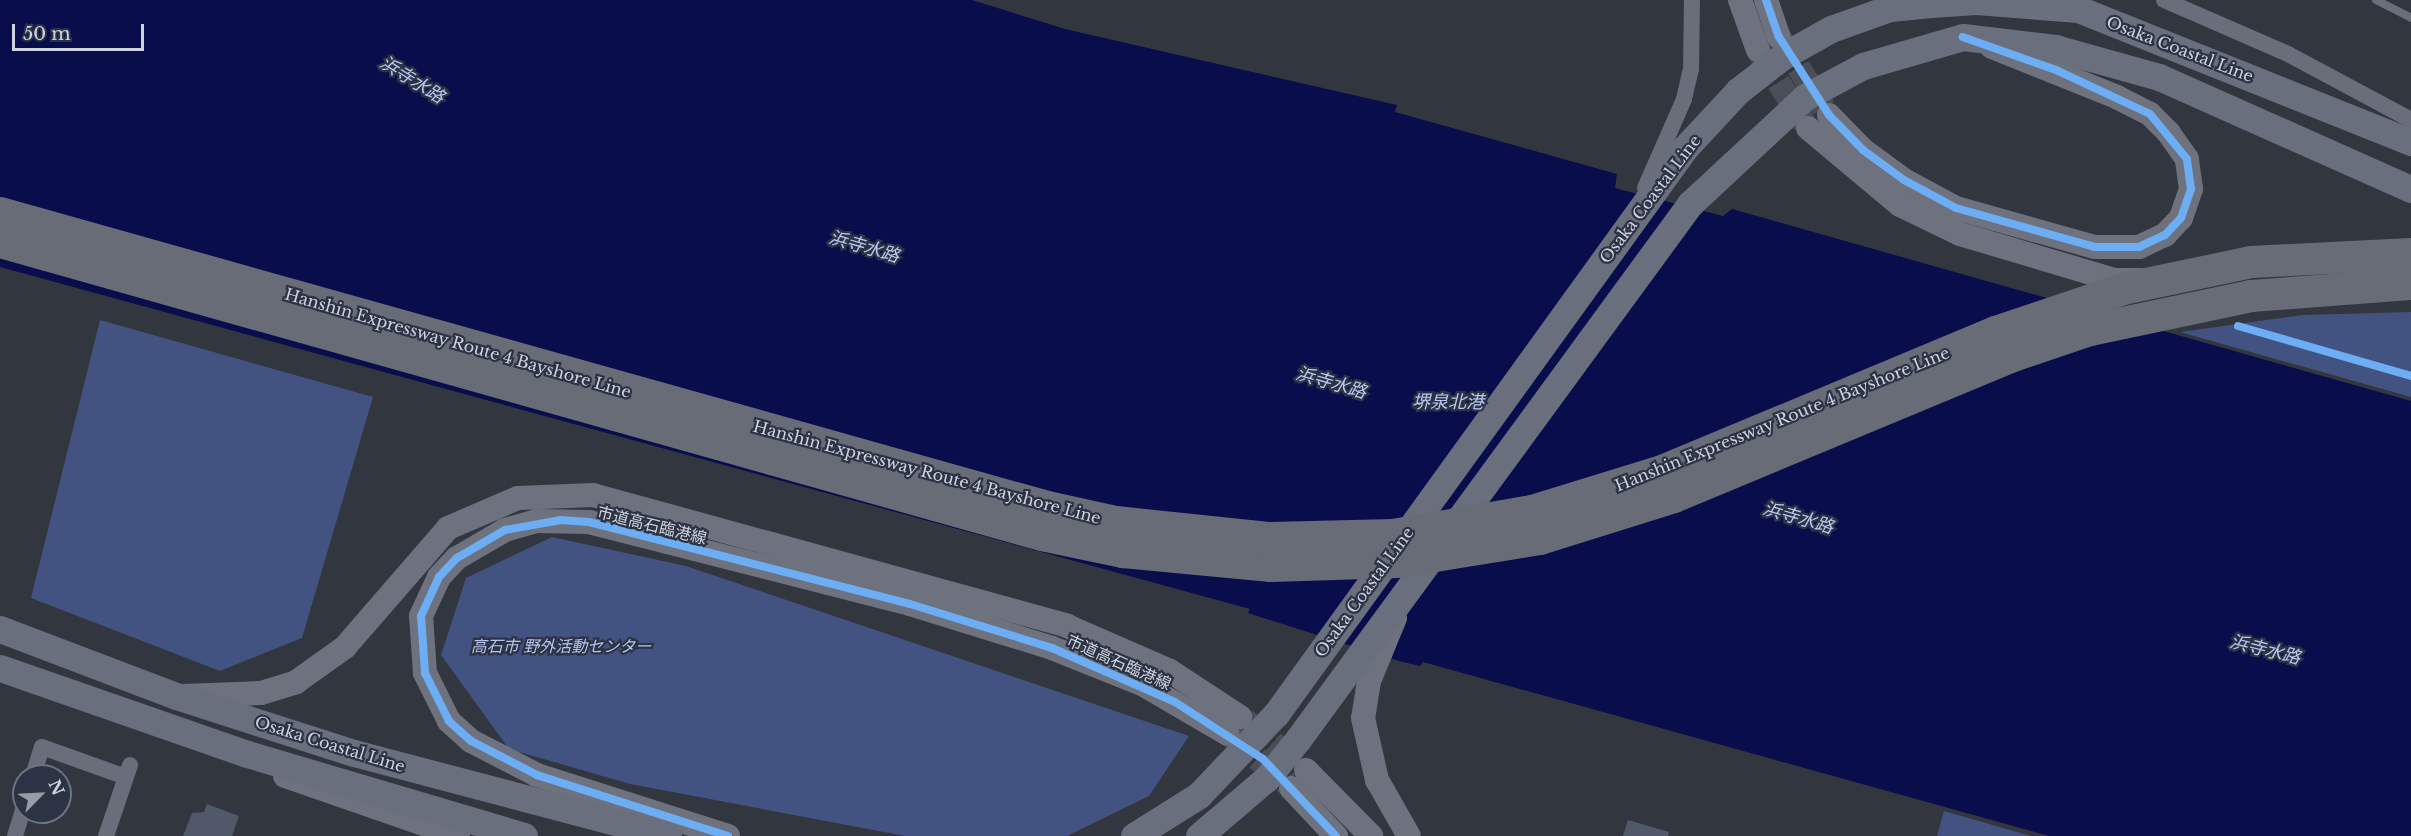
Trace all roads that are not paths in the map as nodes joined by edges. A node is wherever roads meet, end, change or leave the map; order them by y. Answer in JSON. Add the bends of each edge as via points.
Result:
{"nodes":[{"id":1,"x":1692,"y":0,"type":"edge"},
{"id":2,"x":1740,"y":0,"type":"edge"},
{"id":3,"x":1766,"y":0,"type":"edge"},
{"id":4,"x":2164,"y":0,"type":"edge"},
{"id":5,"x":2376,"y":0,"type":"edge"},
{"id":6,"x":2411,"y":18,"type":"edge"},
{"id":7,"x":1779,"y":37,"type":"tunnel mouth"},
{"id":8,"x":1963,"y":37,"type":"junction"},
{"id":9,"x":1758,"y":50,"type":"tunnel mouth"},
{"id":10,"x":1829,"y":115,"type":"tunnel mouth"},
{"id":11,"x":2411,"y":120,"type":"edge"},
{"id":12,"x":1808,"y":128,"type":"tunnel mouth"},
{"id":13,"x":2411,"y":142,"type":"edge"},
{"id":14,"x":2411,"y":189,"type":"edge"},
{"id":15,"x":1648,"y":192,"type":"junction"},
{"id":16,"x":0,"y":213,"type":"edge"},
{"id":17,"x":0,"y":242,"type":"edge"},
{"id":18,"x":2411,"y":256,"type":"edge"},
{"id":19,"x":2411,"y":284,"type":"edge"},
{"id":20,"x":2411,"y":296,"type":"edge"},
{"id":21,"x":2167,"y":311,"type":"junction"},
{"id":22,"x":0,"y":629,"type":"edge"},
{"id":23,"x":1382,"y":633,"type":"junction"},
{"id":24,"x":0,"y":668,"type":"edge"},
{"id":25,"x":176,"y":696,"type":"junction"},
{"id":26,"x":114,"y":709,"type":"junction"},
{"id":27,"x":37,"y":764,"type":"edge"},
{"id":28,"x":106,"y":836,"type":"edge"},
{"id":29,"x":458,"y":836,"type":"edge"},
{"id":30,"x":524,"y":836,"type":"edge"},
{"id":31,"x":668,"y":836,"type":"edge"},
{"id":32,"x":728,"y":836,"type":"edge"},
{"id":33,"x":1134,"y":836,"type":"edge"},
{"id":34,"x":1199,"y":836,"type":"edge"},
{"id":35,"x":1336,"y":836,"type":"edge"},
{"id":36,"x":1371,"y":836,"type":"edge"},
{"id":37,"x":1409,"y":836,"type":"edge"}],
"edges":[{"from":1,"to":15,"type":"street","via":[[1691,69],[1684,99]]},
{"from":2,"to":9,"type":"street"},
{"from":3,"to":7,"type":"street"},
{"from":4,"to":11,"type":"street","via":[[2288,54]]},
{"from":5,"to":6,"type":"lane"},
{"from":8,"to":10,"type":"street","via":[[2056,70],[2150,114],[2187,159],[2191,189],[2181,218],[2165,235],[2139,247],[2095,247],[1967,211],[1904,180]]},
{"from":8,"to":14,"type":"main road","name":"Osaka Coastal Line","via":[[2055,48],[2159,77]]},
{"from":8,"to":23,"type":"main road","name":"Osaka Coastal Line","via":[[1863,66],[1805,97],[1690,204],[1410,588]]},
{"from":12,"to":18,"type":"street","via":[[1900,205],[1960,234],[2114,280],[2184,281],[2346,259]]},
{"from":13,"to":15,"type":"main road","name":"Osaka Coastal Line","via":[[2078,9],[1976,1],[1890,8],[1832,29],[1783,56],[1738,91]]},
{"from":15,"to":33,"type":"main road","name":"Osaka Coastal Line","via":[[1629,224],[1253,742],[1199,795]]},
{"from":16,"to":18,"type":"highway","name":"Hanshin Expressway Route 4 Bayshore Line","bridge":true,"via":[[1047,507],[1140,525],[1268,538],[1394,535],[1532,511],[1662,471],[1996,332],[2127,288],[2252,262]]},
{"from":17,"to":21,"type":"highway","name":"Hanshin Expressway Route 4 Bayshore Line","via":[[1042,535],[1123,552],[1271,566],[1347,566],[1468,553],[1610,520],[2010,357]]},
{"from":19,"to":21,"type":"highway","name":"Hanshin Expressway Route 4 Bayshore Line","via":[[2326,287]]},
{"from":20,"to":21,"type":"highway"},
{"from":22,"to":25,"type":"main road","name":"Osaka Coastal Line"},
{"from":23,"to":34,"type":"main road","name":"Osaka Coastal Line","via":[[1266,778]]},
{"from":23,"to":37,"type":"street","via":[[1363,718],[1377,780]]},
{"from":24,"to":26,"type":"main road","name":"Osaka Coastal Line"},
{"from":25,"to":31,"type":"main road","name":"Osaka Coastal Line","via":[[354,753]]},
{"from":25,"to":32,"type":"street","name":"市道高石臨港線","via":[[261,693],[296,682],[345,647],[448,528],[518,498],[593,495],[1067,626],[1170,671],[1234,725],[1052,648],[910,604],[589,522],[536,521],[505,530],[457,558],[439,577],[421,616],[425,673],[449,721],[471,741],[537,775]]},
{"from":26,"to":29,"type":"street","via":[[324,792]]},
{"from":26,"to":30,"type":"main road","name":"Osaka Coastal Line","via":[[244,753]]},
{"from":27,"to":28,"type":"street","via":[[42,747],[128,771]]},
{"from":35,"to":36,"type":"street","via":[[1298,779]]}]}
